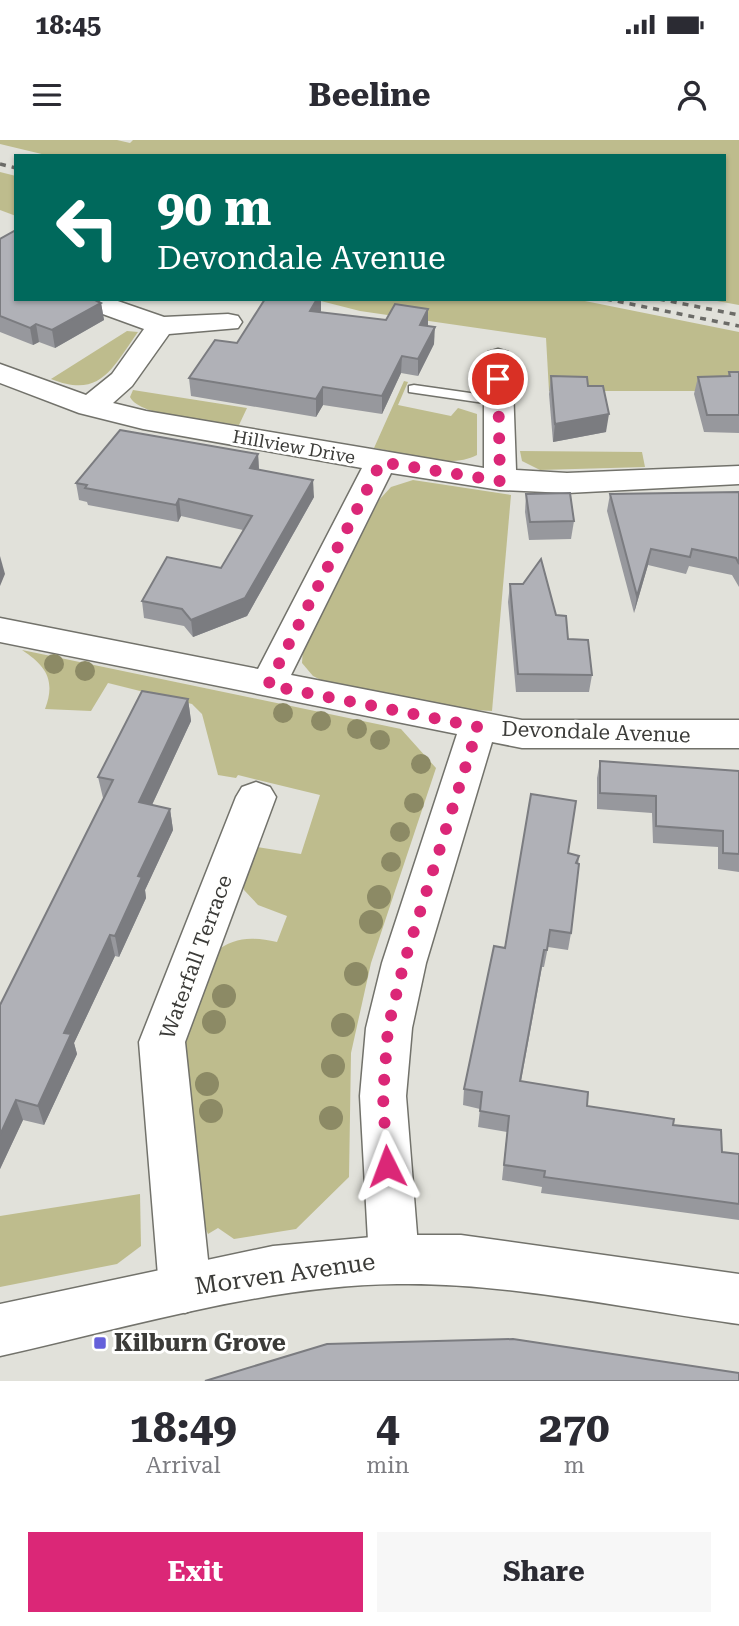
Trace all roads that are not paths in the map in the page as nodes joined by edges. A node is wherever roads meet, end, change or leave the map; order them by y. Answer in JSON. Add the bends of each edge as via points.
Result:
{"nodes":[{"id":1,"x":110,"y":307,"type":"dead end"},
{"id":2,"x":228,"y":322,"type":"dead end"},
{"id":3,"x":161,"y":326,"type":"junction"},
{"id":4,"x":498,"y":358,"type":"dead end"},
{"id":5,"x":0,"y":373,"type":"edge"},
{"id":6,"x":414,"y":388,"type":"dead end"},
{"id":7,"x":498,"y":401,"type":"junction"},
{"id":8,"x":90,"y":407,"type":"junction"},
{"id":9,"x":381,"y":462,"type":"junction"},
{"id":10,"x":739,"y":475,"type":"edge"},
{"id":11,"x":500,"y":481,"type":"junction"},
{"id":12,"x":0,"y":630,"type":"edge"},
{"id":13,"x":268,"y":685,"type":"junction"},
{"id":14,"x":478,"y":727,"type":"junction"},
{"id":15,"x":739,"y":734,"type":"edge"},
{"id":16,"x":256,"y":797,"type":"dead end"},
{"id":17,"x":394,"y":1259,"type":"junction"},
{"id":18,"x":185,"y":1288,"type":"junction"},
{"id":19,"x":739,"y":1299,"type":"edge"},
{"id":20,"x":0,"y":1330,"type":"edge"}],
"edges":[{"from":1,"to":3,"type":"street"},
{"from":2,"to":3,"type":"street"},
{"from":3,"to":8,"type":"street","via":[[122,380]]},
{"from":4,"to":7,"type":"street"},
{"from":5,"to":8,"type":"street","name":"Hillview Drive"},
{"from":6,"to":7,"type":"lane"},
{"from":7,"to":11,"type":"street"},
{"from":8,"to":9,"type":"street","name":"Hillview Drive"},
{"from":9,"to":11,"type":"street","name":"Hillview Drive"},
{"from":9,"to":13,"type":"street"},
{"from":10,"to":11,"type":"street","name":"Hillview Drive","via":[[567,484]]},
{"from":12,"to":13,"type":"street","name":"Devondale Avenue"},
{"from":13,"to":14,"type":"street","name":"Devondale Avenue"},
{"from":14,"to":15,"type":"street","name":"Devondale Avenue","via":[[534,735]]},
{"from":14,"to":17,"type":"street","via":[[388,1028],[383,1096]]},
{"from":16,"to":18,"type":"street","name":"Waterfall Terrace","via":[[162,1042]]},
{"from":17,"to":18,"type":"street","name":"Morven Avenue","via":[[286,1269]]},
{"from":17,"to":19,"type":"street","name":"Morven Avenue","via":[[461,1260]]},
{"from":18,"to":20,"type":"street","name":"Morven Avenue"}]}
